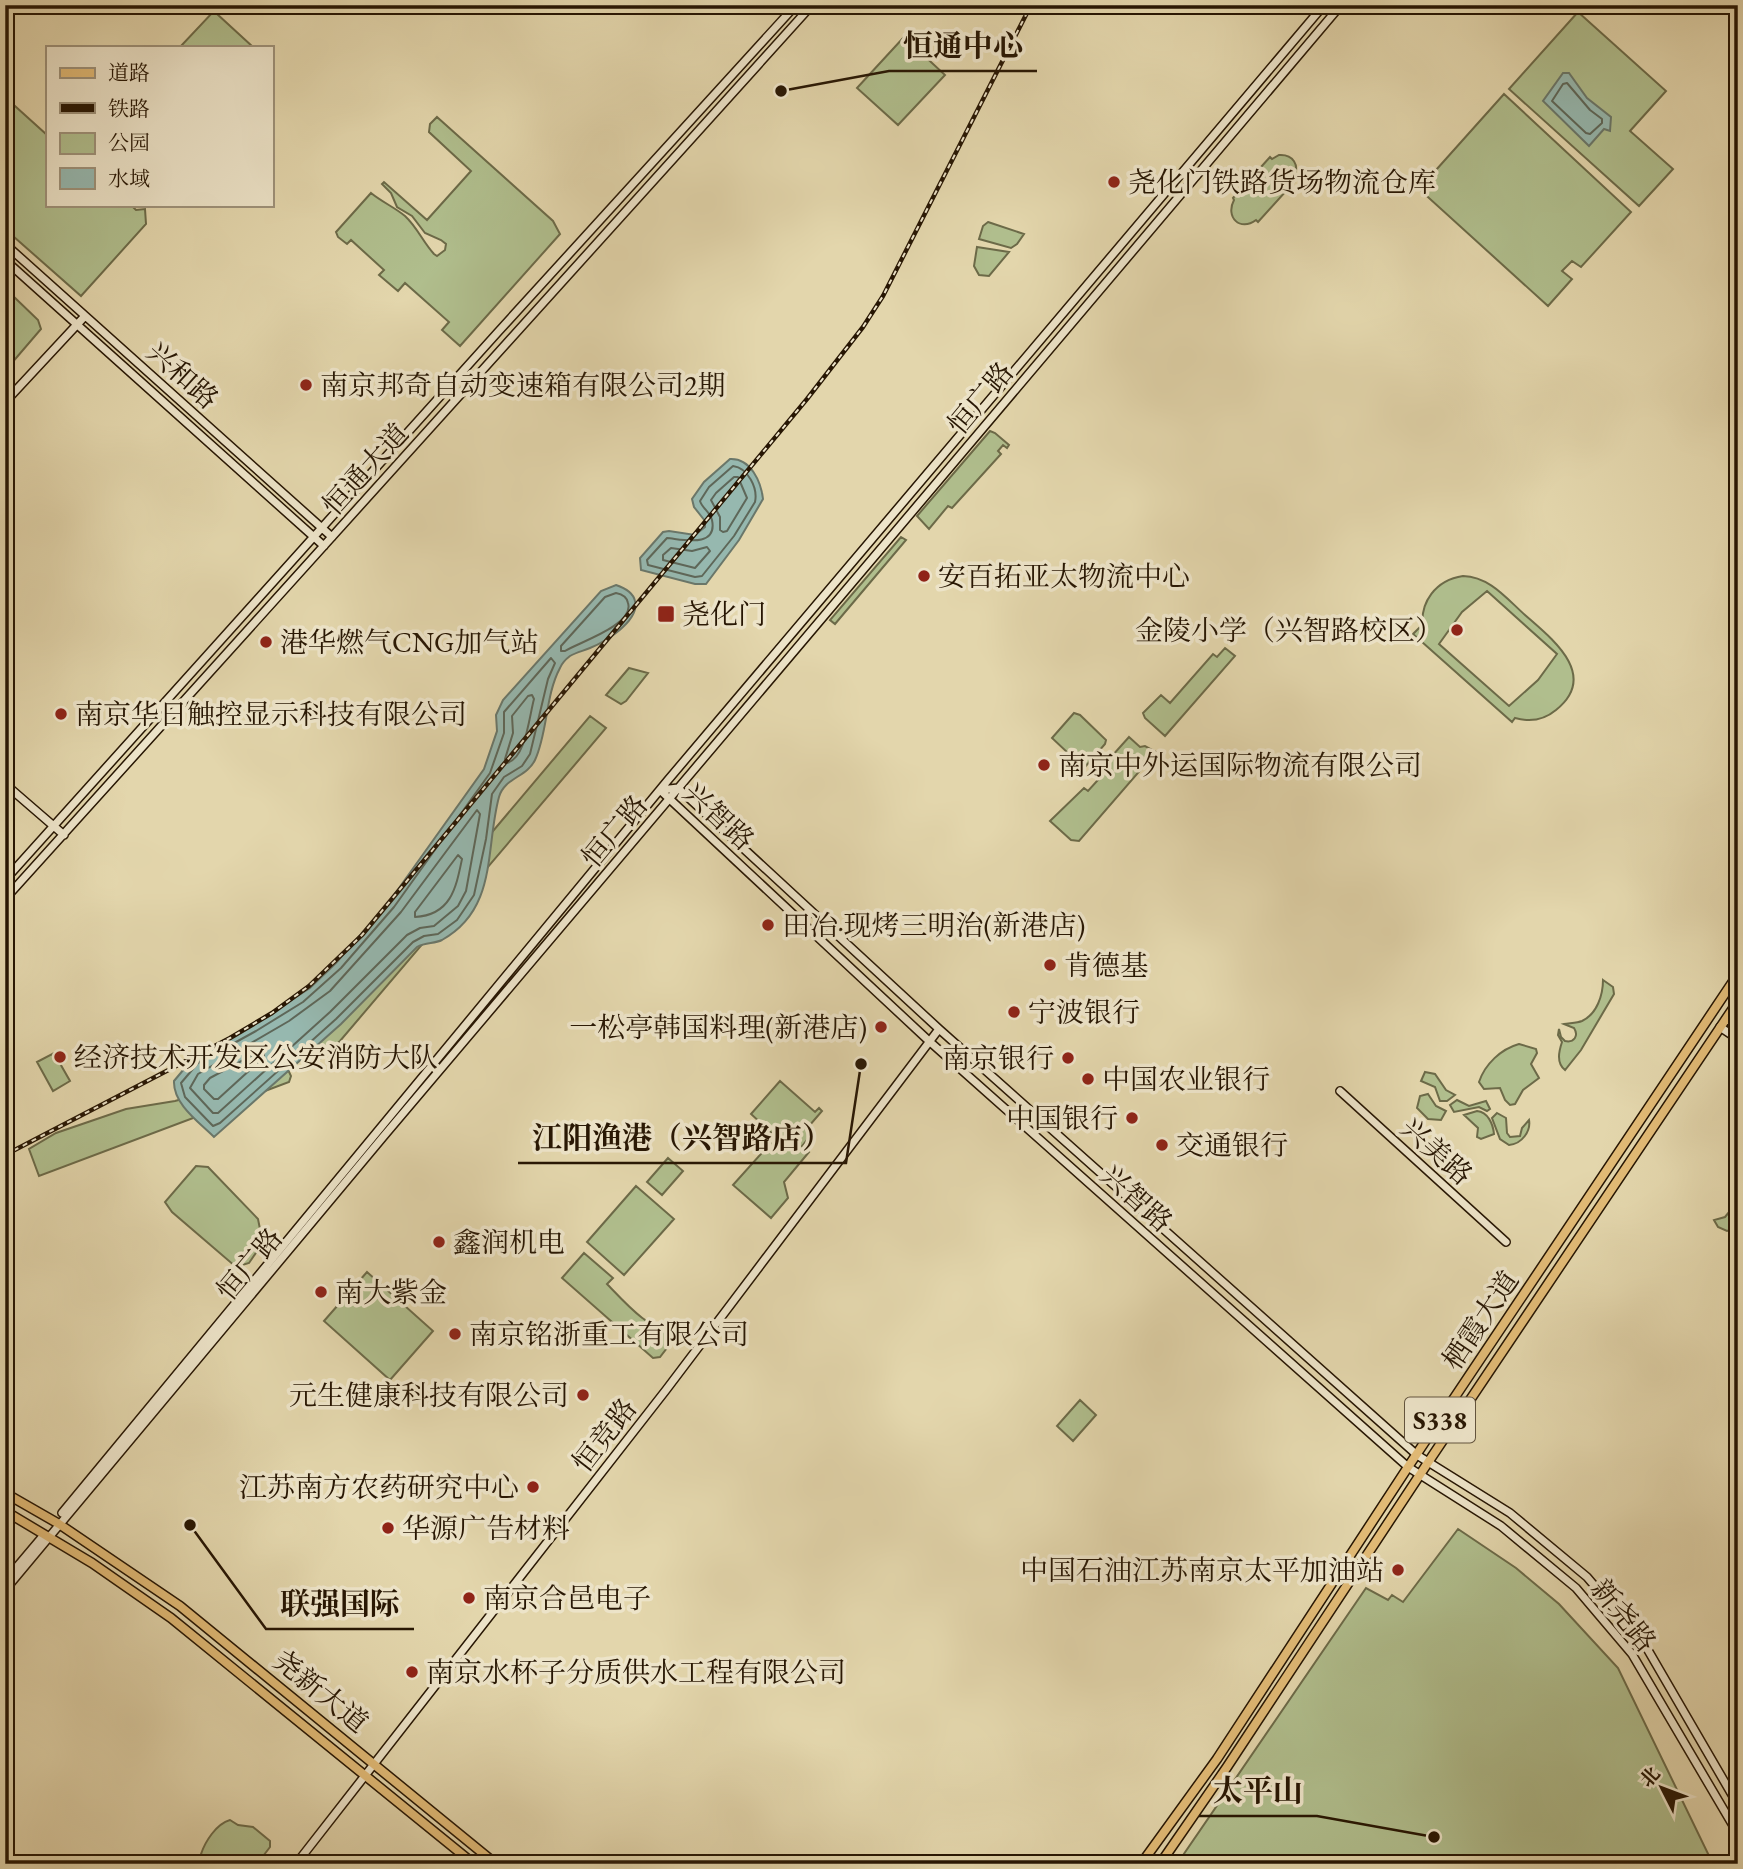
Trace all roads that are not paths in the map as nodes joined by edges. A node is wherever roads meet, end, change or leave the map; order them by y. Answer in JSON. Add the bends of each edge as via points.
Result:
{"nodes":[{"id":1,"x":796,"y":5,"type":"edge"},
{"id":2,"x":812,"y":5,"type":"edge"},
{"id":3,"x":1324,"y":5,"type":"edge"},
{"id":4,"x":1340,"y":5,"type":"edge"},
{"id":5,"x":5,"y":244,"type":"edge"},
{"id":6,"x":5,"y":260,"type":"edge"},
{"id":7,"x":85,"y":316,"type":"junction"},
{"id":8,"x":76,"y":324,"type":"junction"},
{"id":9,"x":5,"y":402,"type":"edge"},
{"id":10,"x":321,"y":527,"type":"junction"},
{"id":11,"x":314,"y":536,"type":"junction"},
{"id":12,"x":332,"y":537,"type":"junction"},
{"id":13,"x":324,"y":546,"type":"junction"},
{"id":14,"x":5,"y":784,"type":"edge"},
{"id":15,"x":678,"y":788,"type":"junction"},
{"id":16,"x":660,"y":790,"type":"junction"},
{"id":17,"x":669,"y":798,"type":"junction"},
{"id":18,"x":54,"y":827,"type":"junction"},
{"id":19,"x":64,"y":835,"type":"junction"},
{"id":20,"x":5,"y":880,"type":"edge"},
{"id":21,"x":5,"y":899,"type":"edge"},
{"id":22,"x":1738,"y":974,"type":"edge"},
{"id":23,"x":1738,"y":1001,"type":"edge"},
{"id":24,"x":1734,"y":1022,"type":"edge"},
{"id":25,"x":1720,"y":1027,"type":"junction"},
{"id":26,"x":939,"y":1030,"type":"junction"},
{"id":27,"x":1738,"y":1039,"type":"edge"},
{"id":28,"x":929,"y":1041,"type":"junction"},
{"id":29,"x":1340,"y":1091,"type":"dead end"},
{"id":30,"x":1506,"y":1242,"type":"dead end"},
{"id":31,"x":1417,"y":1455,"type":"junction"},
{"id":32,"x":1429,"y":1461,"type":"junction"},
{"id":33,"x":1408,"y":1467,"type":"junction"},
{"id":34,"x":1421,"y":1475,"type":"junction"},
{"id":35,"x":5,"y":1493,"type":"edge"},
{"id":36,"x":5,"y":1511,"type":"edge"},
{"id":37,"x":56,"y":1524,"type":"junction"},
{"id":38,"x":46,"y":1535,"type":"junction"},
{"id":39,"x":5,"y":1581,"type":"edge"},
{"id":40,"x":5,"y":1590,"type":"edge"},
{"id":41,"x":373,"y":1764,"type":"junction"},
{"id":42,"x":364,"y":1776,"type":"junction"},
{"id":43,"x":1726,"y":1783,"type":"junction"},
{"id":44,"x":1738,"y":1785,"type":"edge"},
{"id":45,"x":1738,"y":1805,"type":"edge"},
{"id":46,"x":1738,"y":1834,"type":"edge"},
{"id":47,"x":296,"y":1864,"type":"edge"},
{"id":48,"x":474,"y":1864,"type":"edge"},
{"id":49,"x":496,"y":1864,"type":"edge"},
{"id":50,"x":1141,"y":1864,"type":"edge"},
{"id":51,"x":1160,"y":1864,"type":"edge"}],
"edges":[{"from":1,"to":10,"type":"main road","name":"恒通大道"},
{"from":2,"to":12,"type":"main road","name":"恒通大道"},
{"from":3,"to":16,"type":"main road","name":"恒广路"},
{"from":4,"to":15,"type":"main road","name":"恒广路"},
{"from":5,"to":7,"type":"main road","name":"兴和路"},
{"from":6,"to":8,"type":"main road","name":"兴和路"},
{"from":7,"to":8,"type":"main road"},
{"from":7,"to":10,"type":"main road","name":"兴和路"},
{"from":8,"to":9,"type":"main road"},
{"from":8,"to":11,"type":"main road","name":"兴和路"},
{"from":10,"to":11,"type":"main road","name":"恒通大道"},
{"from":10,"to":12,"type":"main road","name":"兴和路"},
{"from":11,"to":13,"type":"main road","name":"兴和路"},
{"from":11,"to":18,"type":"main road","name":"恒通大道"},
{"from":12,"to":13,"type":"main road","name":"恒通大道"},
{"from":13,"to":19,"type":"main road","name":"恒通大道"},
{"from":14,"to":18,"type":"main road"},
{"from":15,"to":16,"type":"main road","name":"兴智路"},
{"from":15,"to":17,"type":"main road","name":"恒广路"},
{"from":15,"to":26,"type":"main road","name":"兴智路"},
{"from":16,"to":17,"type":"main road","name":"兴智路"},
{"from":16,"to":37,"type":"main road","name":"恒广路"},
{"from":17,"to":28,"type":"main road","name":"兴智路"},
{"from":17,"to":37,"type":"main road","name":"恒广路"},
{"from":18,"to":19,"type":"main road"},
{"from":18,"to":20,"type":"main road","name":"恒通大道"},
{"from":19,"to":21,"type":"main road","name":"恒通大道"},
{"from":22,"to":31,"type":"main road","name":"栖霞大道","number":"S338"},
{"from":23,"to":24,"type":"main road","name":"栖霞大道","number":"S338"},
{"from":24,"to":25,"type":"main road","name":"栖霞大道","number":"S338"},
{"from":25,"to":27,"type":"main road"},
{"from":25,"to":32,"type":"main road","name":"栖霞大道","number":"S338"},
{"from":26,"to":28,"type":"main road","name":"恒竞路"},
{"from":26,"to":31,"type":"main road","name":"兴智路"},
{"from":28,"to":33,"type":"main road","name":"兴智路"},
{"from":28,"to":41,"type":"main road","name":"恒竞路","via":[[674,1380]]},
{"from":29,"to":30,"type":"main road","name":"兴美路"},
{"from":31,"to":32,"type":"main road","name":"兴智路"},
{"from":31,"to":33,"type":"main road","name":"栖霞大道","number":"S338"},
{"from":32,"to":34,"type":"main road","name":"栖霞大道","number":"S338"},
{"from":32,"to":43,"type":"main road","name":"新尧路","via":[[1510,1513],[1587,1577],[1645,1645]]},
{"from":33,"to":34,"type":"main road","name":"兴智路"},
{"from":33,"to":50,"type":"main road","name":"栖霞大道","number":"S338","via":[[1217,1759]]},
{"from":34,"to":46,"type":"main road","name":"新尧路","via":[[1501,1526],[1576,1588],[1606,1621],[1632,1654]]},
{"from":34,"to":51,"type":"main road","name":"栖霞大道","number":"S338"},
{"from":35,"to":37,"type":"main road","name":"尧新大道"},
{"from":36,"to":38,"type":"main road","name":"尧新大道"},
{"from":37,"to":38,"type":"main road","name":"恒广路"},
{"from":37,"to":41,"type":"main road","name":"尧新大道","via":[[180,1606]]},
{"from":38,"to":39,"type":"main road","name":"恒广路"},
{"from":38,"to":40,"type":"main road","name":"恒广路"},
{"from":38,"to":42,"type":"main road","name":"尧新大道","via":[[171,1618]]},
{"from":41,"to":42,"type":"main road","name":"恒竞路"},
{"from":41,"to":49,"type":"main road","name":"尧新大道"},
{"from":42,"to":47,"type":"main road","name":"恒竞路"},
{"from":42,"to":48,"type":"main road","name":"尧新大道"},
{"from":43,"to":44,"type":"main road"},
{"from":43,"to":45,"type":"main road","name":"新尧路"}]}
